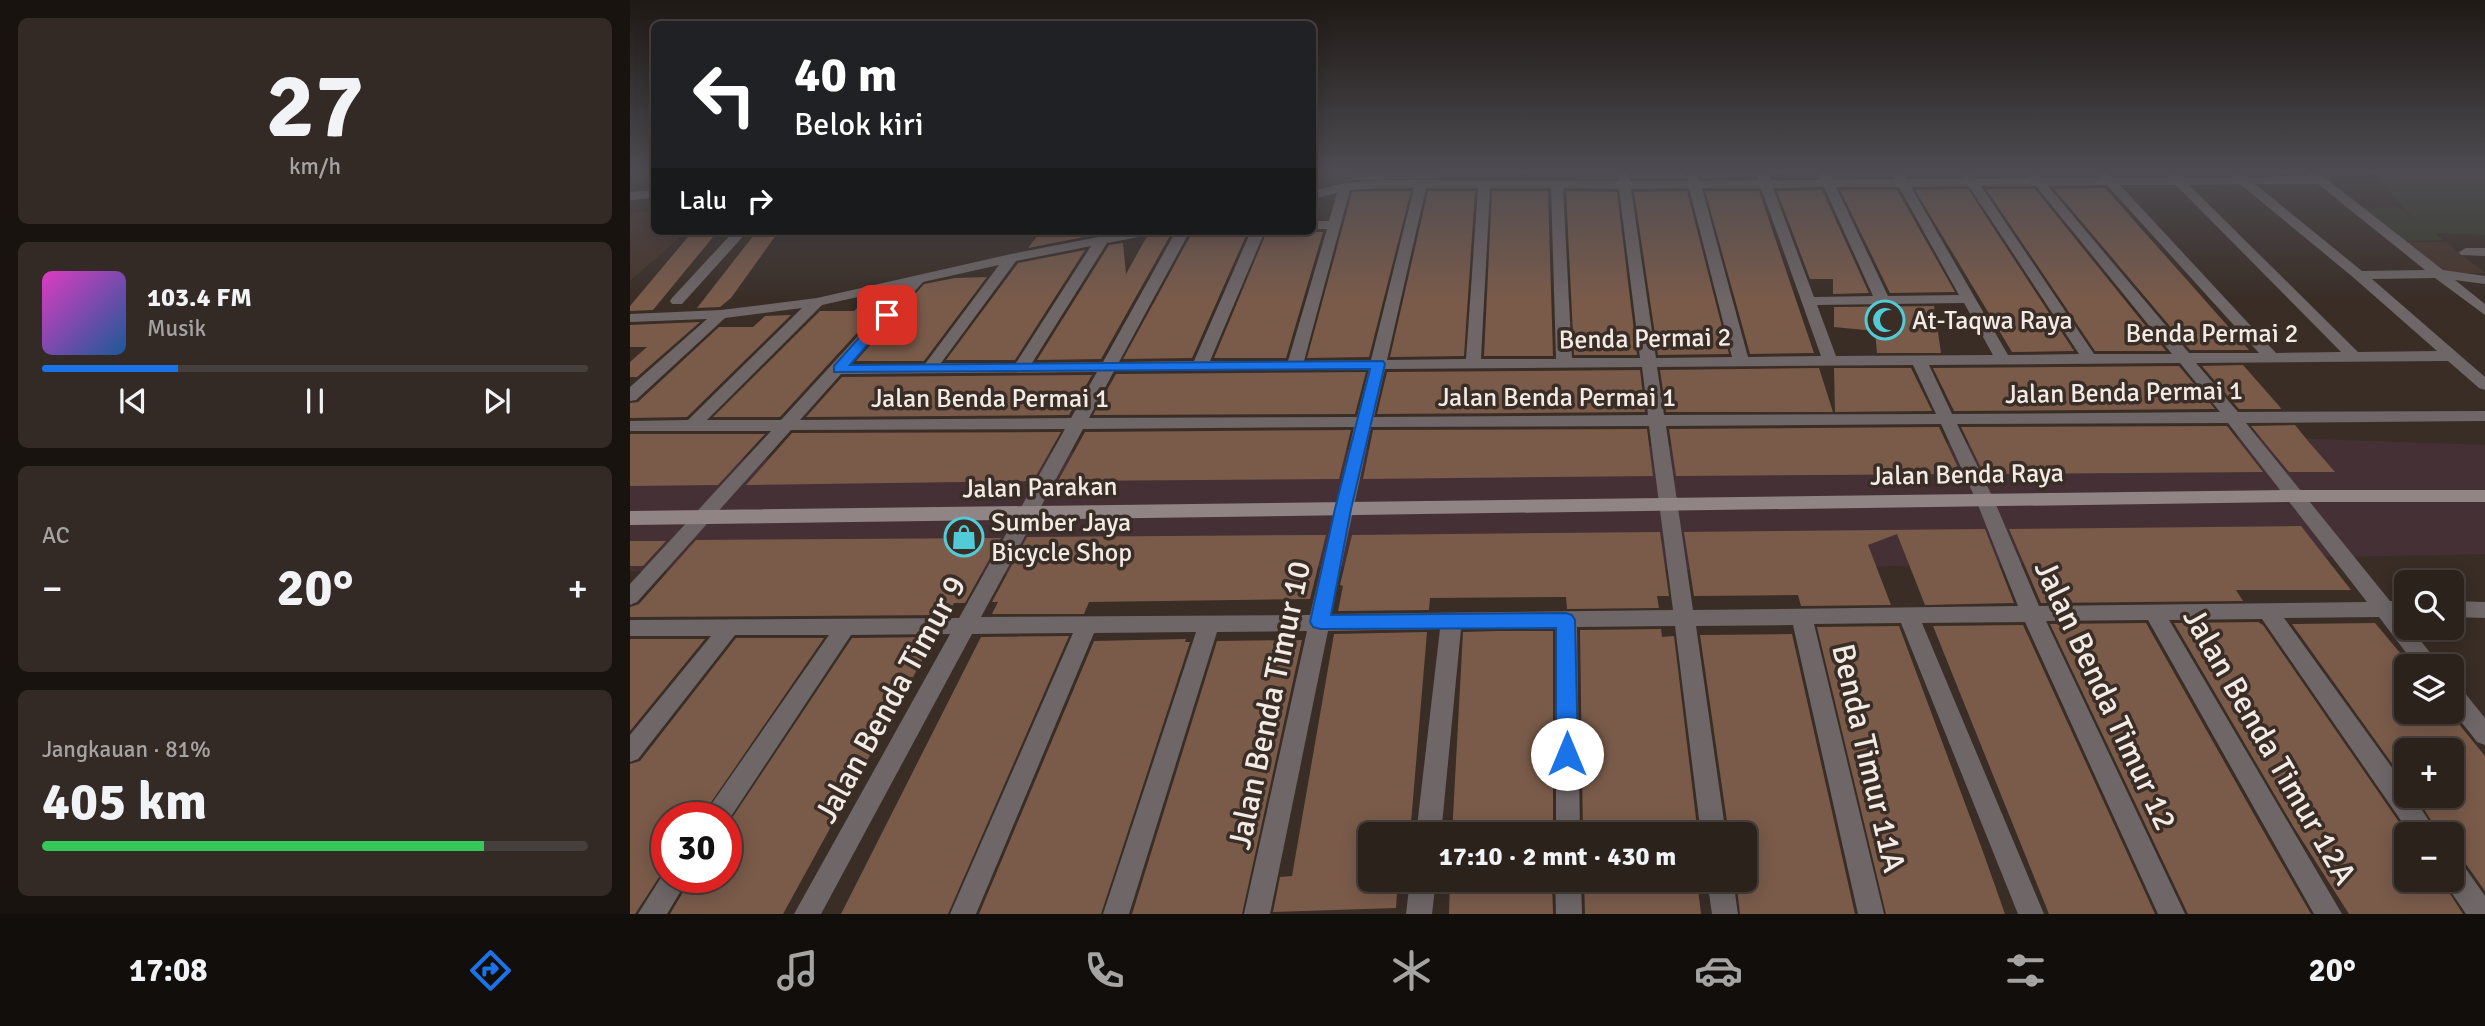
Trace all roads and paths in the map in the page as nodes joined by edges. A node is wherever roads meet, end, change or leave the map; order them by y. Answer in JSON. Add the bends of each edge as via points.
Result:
{"nodes":[{"id":1,"x":1337,"y":216,"type":"edge"},
{"id":2,"x":1414,"y":216,"type":"edge"},
{"id":3,"x":1482,"y":216,"type":"edge"},
{"id":4,"x":1558,"y":216,"type":"edge"},
{"id":5,"x":1629,"y":216,"type":"edge"},
{"id":6,"x":1703,"y":216,"type":"edge"},
{"id":7,"x":1778,"y":216,"type":"edge"},
{"id":8,"x":1843,"y":216,"type":"edge"},
{"id":9,"x":1921,"y":216,"type":"edge"},
{"id":10,"x":1995,"y":216,"type":"edge"},
{"id":11,"x":2067,"y":216,"type":"edge"},
{"id":12,"x":2141,"y":216,"type":"edge"},
{"id":13,"x":2213,"y":216,"type":"edge"},
{"id":14,"x":2286,"y":216,"type":"edge"},
{"id":15,"x":2365,"y":216,"type":"edge"},
{"id":16,"x":1316,"y":225,"type":"edge"},
{"id":17,"x":1335,"y":225,"type":"junction"},
{"id":18,"x":737,"y":235,"type":"edge"},
{"id":19,"x":1128,"y":235,"type":"edge"},
{"id":20,"x":1181,"y":235,"type":"edge"},
{"id":21,"x":1256,"y":235,"type":"edge"},
{"id":22,"x":1102,"y":240,"type":"junction"},
{"id":23,"x":2466,"y":252,"type":"dead end"},
{"id":24,"x":2485,"y":252,"type":"edge"},
{"id":25,"x":1011,"y":258,"type":"junction"},
{"id":26,"x":2438,"y":274,"type":"junction"},
{"id":27,"x":2359,"y":275,"type":"junction"},
{"id":28,"x":919,"y":278,"type":"junction"},
{"id":29,"x":2485,"y":280,"type":"edge"},
{"id":30,"x":1882,"y":299,"type":"junction"},
{"id":31,"x":1969,"y":299,"type":"junction"},
{"id":32,"x":677,"y":301,"type":"dead end"},
{"id":33,"x":1809,"y":301,"type":"junction"},
{"id":34,"x":817,"y":302,"type":"junction"},
{"id":35,"x":2485,"y":311,"type":"edge"},
{"id":36,"x":721,"y":314,"type":"junction"},
{"id":37,"x":630,"y":318,"type":"edge"},
{"id":38,"x":2451,"y":356,"type":"junction"},
{"id":39,"x":2184,"y":357,"type":"junction"},
{"id":40,"x":2270,"y":357,"type":"junction"},
{"id":41,"x":2354,"y":357,"type":"junction"},
{"id":42,"x":2089,"y":358,"type":"junction"},
{"id":43,"x":1918,"y":359,"type":"junction"},
{"id":44,"x":2003,"y":359,"type":"junction"},
{"id":45,"x":1830,"y":360,"type":"junction"},
{"id":46,"x":1741,"y":361,"type":"junction"},
{"id":47,"x":1564,"y":363,"type":"junction"},
{"id":48,"x":1648,"y":363,"type":"junction"},
{"id":49,"x":1378,"y":364,"type":"junction"},
{"id":50,"x":1472,"y":364,"type":"junction"},
{"id":51,"x":1295,"y":365,"type":"junction"},
{"id":52,"x":1110,"y":366,"type":"junction"},
{"id":53,"x":1200,"y":366,"type":"junction"},
{"id":54,"x":1021,"y":367,"type":"junction"},
{"id":55,"x":930,"y":368,"type":"junction"},
{"id":56,"x":839,"y":369,"type":"junction"},
{"id":57,"x":2485,"y":385,"type":"edge"},
{"id":58,"x":630,"y":396,"type":"edge"},
{"id":59,"x":2231,"y":415,"type":"junction"},
{"id":60,"x":2485,"y":416,"type":"edge"},
{"id":61,"x":1948,"y":418,"type":"junction"},
{"id":62,"x":1657,"y":421,"type":"junction"},
{"id":63,"x":1080,"y":422,"type":"junction"},
{"id":64,"x":1363,"y":423,"type":"junction"},
{"id":65,"x":789,"y":425,"type":"junction"},
{"id":66,"x":630,"y":426,"type":"edge"},
{"id":67,"x":692,"y":426,"type":"junction"},
{"id":68,"x":2295,"y":496,"type":"junction"},
{"id":69,"x":2485,"y":496,"type":"edge"},
{"id":70,"x":1986,"y":500,"type":"junction"},
{"id":71,"x":1668,"y":505,"type":"junction"},
{"id":72,"x":1450,"y":507,"type":"joint"},
{"id":73,"x":1343,"y":509,"type":"junction"},
{"id":74,"x":1028,"y":514,"type":"junction"},
{"id":75,"x":705,"y":517,"type":"junction"},
{"id":76,"x":630,"y":518,"type":"edge"},
{"id":77,"x":630,"y":597,"type":"edge"},
{"id":78,"x":2382,"y":608,"type":"junction"},
{"id":79,"x":2394,"y":608,"type":"edge"},
{"id":80,"x":2464,"y":609,"type":"edge"},
{"id":81,"x":2267,"y":610,"type":"junction"},
{"id":82,"x":2485,"y":610,"type":"edge"},
{"id":83,"x":2153,"y":611,"type":"junction"},
{"id":84,"x":2031,"y":612,"type":"junction"},
{"id":85,"x":1908,"y":614,"type":"junction"},
{"id":86,"x":1802,"y":617,"type":"junction"},
{"id":87,"x":1684,"y":619,"type":"junction"},
{"id":88,"x":1566,"y":620,"type":"junction"},
{"id":89,"x":1451,"y":621,"type":"junction"},
{"id":90,"x":1320,"y":622,"type":"junction"},
{"id":91,"x":967,"y":624,"type":"junction"},
{"id":92,"x":1087,"y":624,"type":"junction"},
{"id":93,"x":1209,"y":624,"type":"junction"},
{"id":94,"x":846,"y":626,"type":"junction"},
{"id":95,"x":730,"y":627,"type":"junction"},
{"id":96,"x":630,"y":628,"type":"edge"},
{"id":97,"x":2419,"y":654,"type":"edge"},
{"id":98,"x":2464,"y":709,"type":"edge"},
{"id":99,"x":2485,"y":735,"type":"edge"},
{"id":100,"x":630,"y":752,"type":"edge"},
{"id":101,"x":727,"y":802,"type":"edge"},
{"id":102,"x":1429,"y":822,"type":"edge"},
{"id":103,"x":1568,"y":822,"type":"edge"},
{"id":104,"x":1712,"y":822,"type":"edge"},
{"id":105,"x":2417,"y":822,"type":"edge"},
{"id":106,"x":2464,"y":889,"type":"edge"},
{"id":107,"x":1422,"y":892,"type":"edge"},
{"id":108,"x":1568,"y":892,"type":"edge"},
{"id":109,"x":1722,"y":892,"type":"edge"},
{"id":110,"x":665,"y":893,"type":"edge"},
{"id":111,"x":651,"y":914,"type":"edge"},
{"id":112,"x":807,"y":914,"type":"edge"},
{"id":113,"x":963,"y":914,"type":"edge"},
{"id":114,"x":1116,"y":914,"type":"edge"},
{"id":115,"x":1257,"y":914,"type":"edge"},
{"id":116,"x":1419,"y":914,"type":"edge"},
{"id":117,"x":1569,"y":914,"type":"edge"},
{"id":118,"x":1725,"y":914,"type":"edge"},
{"id":119,"x":1871,"y":914,"type":"edge"},
{"id":120,"x":2031,"y":914,"type":"edge"},
{"id":121,"x":2172,"y":914,"type":"edge"},
{"id":122,"x":2329,"y":914,"type":"edge"},
{"id":123,"x":2482,"y":914,"type":"edge"}],
"edges":[{"from":1,"to":17,"type":"street"},
{"from":2,"to":49,"type":"street","name":"Jalan Benda Timur 10"},
{"from":3,"to":50,"type":"street"},
{"from":4,"to":47,"type":"street"},
{"from":5,"to":48,"type":"street"},
{"from":6,"to":46,"type":"street"},
{"from":7,"to":33,"type":"street"},
{"from":8,"to":30,"type":"street"},
{"from":9,"to":31,"type":"street"},
{"from":10,"to":42,"type":"street"},
{"from":11,"to":39,"type":"street"},
{"from":12,"to":40,"type":"street"},
{"from":13,"to":41,"type":"street"},
{"from":14,"to":27,"type":"street"},
{"from":15,"to":26,"type":"street"},
{"from":16,"to":17,"type":"street"},
{"from":17,"to":51,"type":"street"},
{"from":18,"to":32,"type":"street"},
{"from":19,"to":22,"type":"street"},
{"from":20,"to":52,"type":"street","name":"Jalan Benda Timur 9"},
{"from":21,"to":53,"type":"street"},
{"from":22,"to":25,"type":"street"},
{"from":22,"to":54,"type":"street"},
{"from":23,"to":24,"type":"street"},
{"from":25,"to":28,"type":"street"},
{"from":25,"to":55,"type":"street"},
{"from":26,"to":27,"type":"street"},
{"from":26,"to":29,"type":"street"},
{"from":26,"to":35,"type":"street"},
{"from":27,"to":38,"type":"street"},
{"from":28,"to":34,"type":"street"},
{"from":28,"to":56,"type":"street"},
{"from":30,"to":31,"type":"street"},
{"from":30,"to":33,"type":"street"},
{"from":31,"to":44,"type":"street"},
{"from":33,"to":45,"type":"street"},
{"from":34,"to":36,"type":"street"},
{"from":34,"to":67,"type":"street"},
{"from":36,"to":37,"type":"street"},
{"from":36,"to":58,"type":"street"},
{"from":38,"to":41,"type":"street","name":"Benda Permai 2"},
{"from":38,"to":57,"type":"street"},
{"from":39,"to":40,"type":"street","name":"Benda Permai 2"},
{"from":39,"to":42,"type":"street","name":"Benda Permai 2"},
{"from":39,"to":59,"type":"street"},
{"from":40,"to":41,"type":"street","name":"Benda Permai 2"},
{"from":42,"to":44,"type":"street","name":"Benda Permai 2"},
{"from":43,"to":44,"type":"street","name":"Benda Permai 2"},
{"from":43,"to":45,"type":"street","name":"Benda Permai 2"},
{"from":43,"to":61,"type":"street","name":"Jalan Benda Timur 12"},
{"from":45,"to":46,"type":"street","name":"Benda Permai 2"},
{"from":46,"to":48,"type":"street","name":"Benda Permai 2"},
{"from":47,"to":48,"type":"street","name":"Benda Permai 2"},
{"from":47,"to":50,"type":"street","name":"Benda Permai 2"},
{"from":48,"to":62,"type":"street"},
{"from":49,"to":50,"type":"street","name":"Benda Permai 2"},
{"from":49,"to":51,"type":"street","name":"Benda Permai 2"},
{"from":49,"to":64,"type":"street","name":"Jalan Benda Timur 10"},
{"from":51,"to":53,"type":"street","name":"Benda Permai 2"},
{"from":52,"to":53,"type":"street","name":"Benda Permai 2"},
{"from":52,"to":54,"type":"street","name":"Benda Permai 2"},
{"from":52,"to":63,"type":"street","name":"Jalan Benda Timur 9"},
{"from":54,"to":55,"type":"street","name":"Benda Permai 2"},
{"from":55,"to":56,"type":"street","name":"Benda Permai 2"},
{"from":56,"to":65,"type":"street"},
{"from":59,"to":60,"type":"street","name":"Jalan Benda Permai 1"},
{"from":59,"to":61,"type":"street","name":"Jalan Benda Permai 1"},
{"from":59,"to":68,"type":"street"},
{"from":61,"to":62,"type":"street","name":"Jalan Benda Permai 1"},
{"from":61,"to":70,"type":"street","name":"Jalan Benda Timur 12"},
{"from":62,"to":64,"type":"street","name":"Jalan Benda Permai 1"},
{"from":62,"to":71,"type":"street"},
{"from":63,"to":64,"type":"street","name":"Jalan Benda Permai 1"},
{"from":63,"to":65,"type":"street","name":"Jalan Benda Permai 1"},
{"from":63,"to":74,"type":"street","name":"Jalan Benda Timur 9"},
{"from":64,"to":73,"type":"street","name":"Jalan Benda Timur 10"},
{"from":65,"to":67,"type":"street","name":"Jalan Benda Permai 1"},
{"from":65,"to":75,"type":"street"},
{"from":66,"to":67,"type":"street","name":"Jalan Benda Permai 1"},
{"from":68,"to":69,"type":"street","name":"Jalan Benda Raya"},
{"from":68,"to":70,"type":"street","name":"Jalan Benda Raya"},
{"from":68,"to":78,"type":"street"},
{"from":70,"to":71,"type":"street","name":"Jalan Benda Raya"},
{"from":70,"to":84,"type":"street","name":"Jalan Benda Timur 12"},
{"from":71,"to":72,"type":"street","name":"Jalan Benda Raya"},
{"from":71,"to":87,"type":"street"},
{"from":72,"to":73,"type":"street","name":"Jalan Parakan"},
{"from":73,"to":74,"type":"street","name":"Jalan Parakan"},
{"from":73,"to":90,"type":"street","name":"Jalan Benda Timur 10"},
{"from":74,"to":75,"type":"street","name":"Jalan Parakan"},
{"from":74,"to":91,"type":"street","name":"Jalan Benda Timur 9"},
{"from":75,"to":76,"type":"street","name":"Jalan Parakan"},
{"from":75,"to":77,"type":"street"},
{"from":78,"to":79,"type":"street"},
{"from":78,"to":81,"type":"street"},
{"from":78,"to":97,"type":"street"},
{"from":80,"to":82,"type":"street"},
{"from":81,"to":83,"type":"street"},
{"from":81,"to":105,"type":"street"},
{"from":83,"to":84,"type":"street"},
{"from":83,"to":122,"type":"street","name":"Jalan Benda Timur 12A"},
{"from":84,"to":85,"type":"street"},
{"from":84,"to":121,"type":"street","name":"Jalan Benda Timur 12"},
{"from":85,"to":86,"type":"street"},
{"from":85,"to":120,"type":"street"},
{"from":86,"to":87,"type":"street"},
{"from":86,"to":119,"type":"street","name":"Benda Timur 11A"},
{"from":87,"to":88,"type":"street"},
{"from":87,"to":104,"type":"street"},
{"from":88,"to":89,"type":"street"},
{"from":88,"to":103,"type":"street"},
{"from":89,"to":90,"type":"street"},
{"from":89,"to":102,"type":"street"},
{"from":90,"to":93,"type":"street"},
{"from":90,"to":115,"type":"street","name":"Jalan Benda Timur 10"},
{"from":91,"to":92,"type":"street"},
{"from":91,"to":94,"type":"street"},
{"from":91,"to":112,"type":"street","name":"Jalan Benda Timur 9"},
{"from":92,"to":93,"type":"street"},
{"from":92,"to":113,"type":"street"},
{"from":93,"to":114,"type":"street"},
{"from":94,"to":95,"type":"street"},
{"from":94,"to":101,"type":"street"},
{"from":95,"to":96,"type":"street"},
{"from":95,"to":100,"type":"street"},
{"from":98,"to":99,"type":"street"},
{"from":106,"to":123,"type":"street"},
{"from":107,"to":116,"type":"street"},
{"from":108,"to":117,"type":"street"},
{"from":109,"to":118,"type":"street"},
{"from":110,"to":111,"type":"street"}]}
